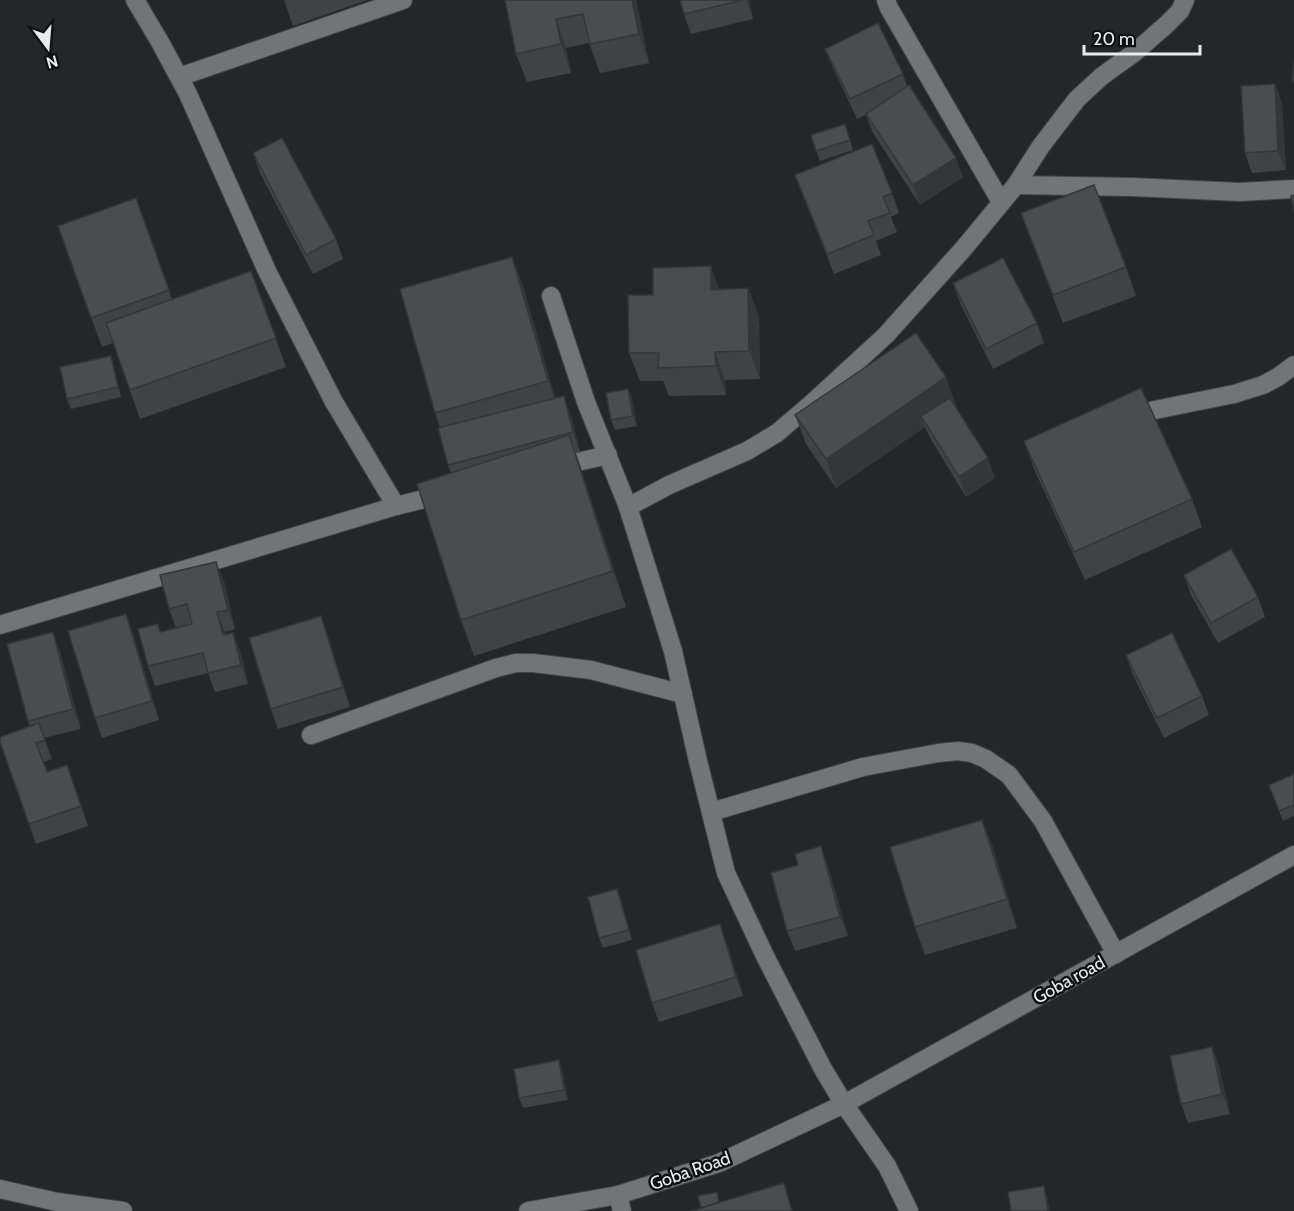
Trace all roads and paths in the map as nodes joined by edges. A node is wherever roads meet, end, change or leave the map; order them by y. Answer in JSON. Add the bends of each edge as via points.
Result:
{"nodes":[{"id":1,"x":135,"y":0,"type":"edge"},
{"id":2,"x":403,"y":0,"type":"edge"},
{"id":3,"x":886,"y":0,"type":"edge"},
{"id":4,"x":1185,"y":0,"type":"edge"},
{"id":5,"x":179,"y":77,"type":"junction"},
{"id":6,"x":1016,"y":185,"type":"junction"},
{"id":7,"x":1294,"y":189,"type":"edge"},
{"id":8,"x":1001,"y":202,"type":"junction"},
{"id":9,"x":551,"y":296,"type":"dead end"},
{"id":10,"x":1294,"y":365,"type":"edge"},
{"id":11,"x":1140,"y":413,"type":"edge"},
{"id":12,"x":608,"y":454,"type":"junction"},
{"id":13,"x":541,"y":471,"type":"edge"},
{"id":14,"x":463,"y":490,"type":"edge"},
{"id":15,"x":396,"y":506,"type":"junction"},
{"id":16,"x":628,"y":507,"type":"junction"},
{"id":17,"x":0,"y":625,"type":"edge"},
{"id":18,"x":683,"y":694,"type":"junction"},
{"id":19,"x":312,"y":735,"type":"dead end"},
{"id":20,"x":711,"y":812,"type":"junction"},
{"id":21,"x":1294,"y":855,"type":"edge"},
{"id":22,"x":1116,"y":954,"type":"junction"},
{"id":23,"x":844,"y":1104,"type":"junction"},
{"id":24,"x":0,"y":1189,"type":"edge"},
{"id":25,"x":620,"y":1203,"type":"edge"},
{"id":26,"x":123,"y":1211,"type":"edge"},
{"id":27,"x":528,"y":1211,"type":"edge"},
{"id":28,"x":909,"y":1211,"type":"edge"}],
"edges":[{"from":1,"to":5,"type":"street"},
{"from":2,"to":5,"type":"street"},
{"from":3,"to":8,"type":"street"},
{"from":4,"to":6,"type":"street","via":[[1166,25],[1077,99]]},
{"from":5,"to":15,"type":"street","via":[[272,281],[334,402]]},
{"from":6,"to":7,"type":"street","via":[[1239,192]]},
{"from":6,"to":8,"type":"street"},
{"from":8,"to":16,"type":"street","via":[[886,335],[777,433]]},
{"from":9,"to":12,"type":"street","via":[[586,402]]},
{"from":10,"to":11,"type":"street","via":[[1263,386]]},
{"from":12,"to":13,"type":"street"},
{"from":12,"to":16,"type":"street"},
{"from":14,"to":15,"type":"street"},
{"from":15,"to":17,"type":"street"},
{"from":16,"to":18,"type":"street"},
{"from":18,"to":19,"type":"street","via":[[591,670],[516,663]]},
{"from":18,"to":20,"type":"street"},
{"from":20,"to":22,"type":"street","via":[[863,767],[938,753],[972,753],[1009,775],[1043,821]]},
{"from":20,"to":23,"type":"street","via":[[726,873],[765,956]]},
{"from":21,"to":22,"type":"street","name":"Goba road"},
{"from":22,"to":23,"type":"street","name":"Goba road"},
{"from":23,"to":25,"type":"street","name":"Goba Road","via":[[719,1163]]},
{"from":23,"to":28,"type":"street","via":[[887,1166]]},
{"from":24,"to":26,"type":"street"},
{"from":25,"to":27,"type":"street","name":"Goba Road"}]}
